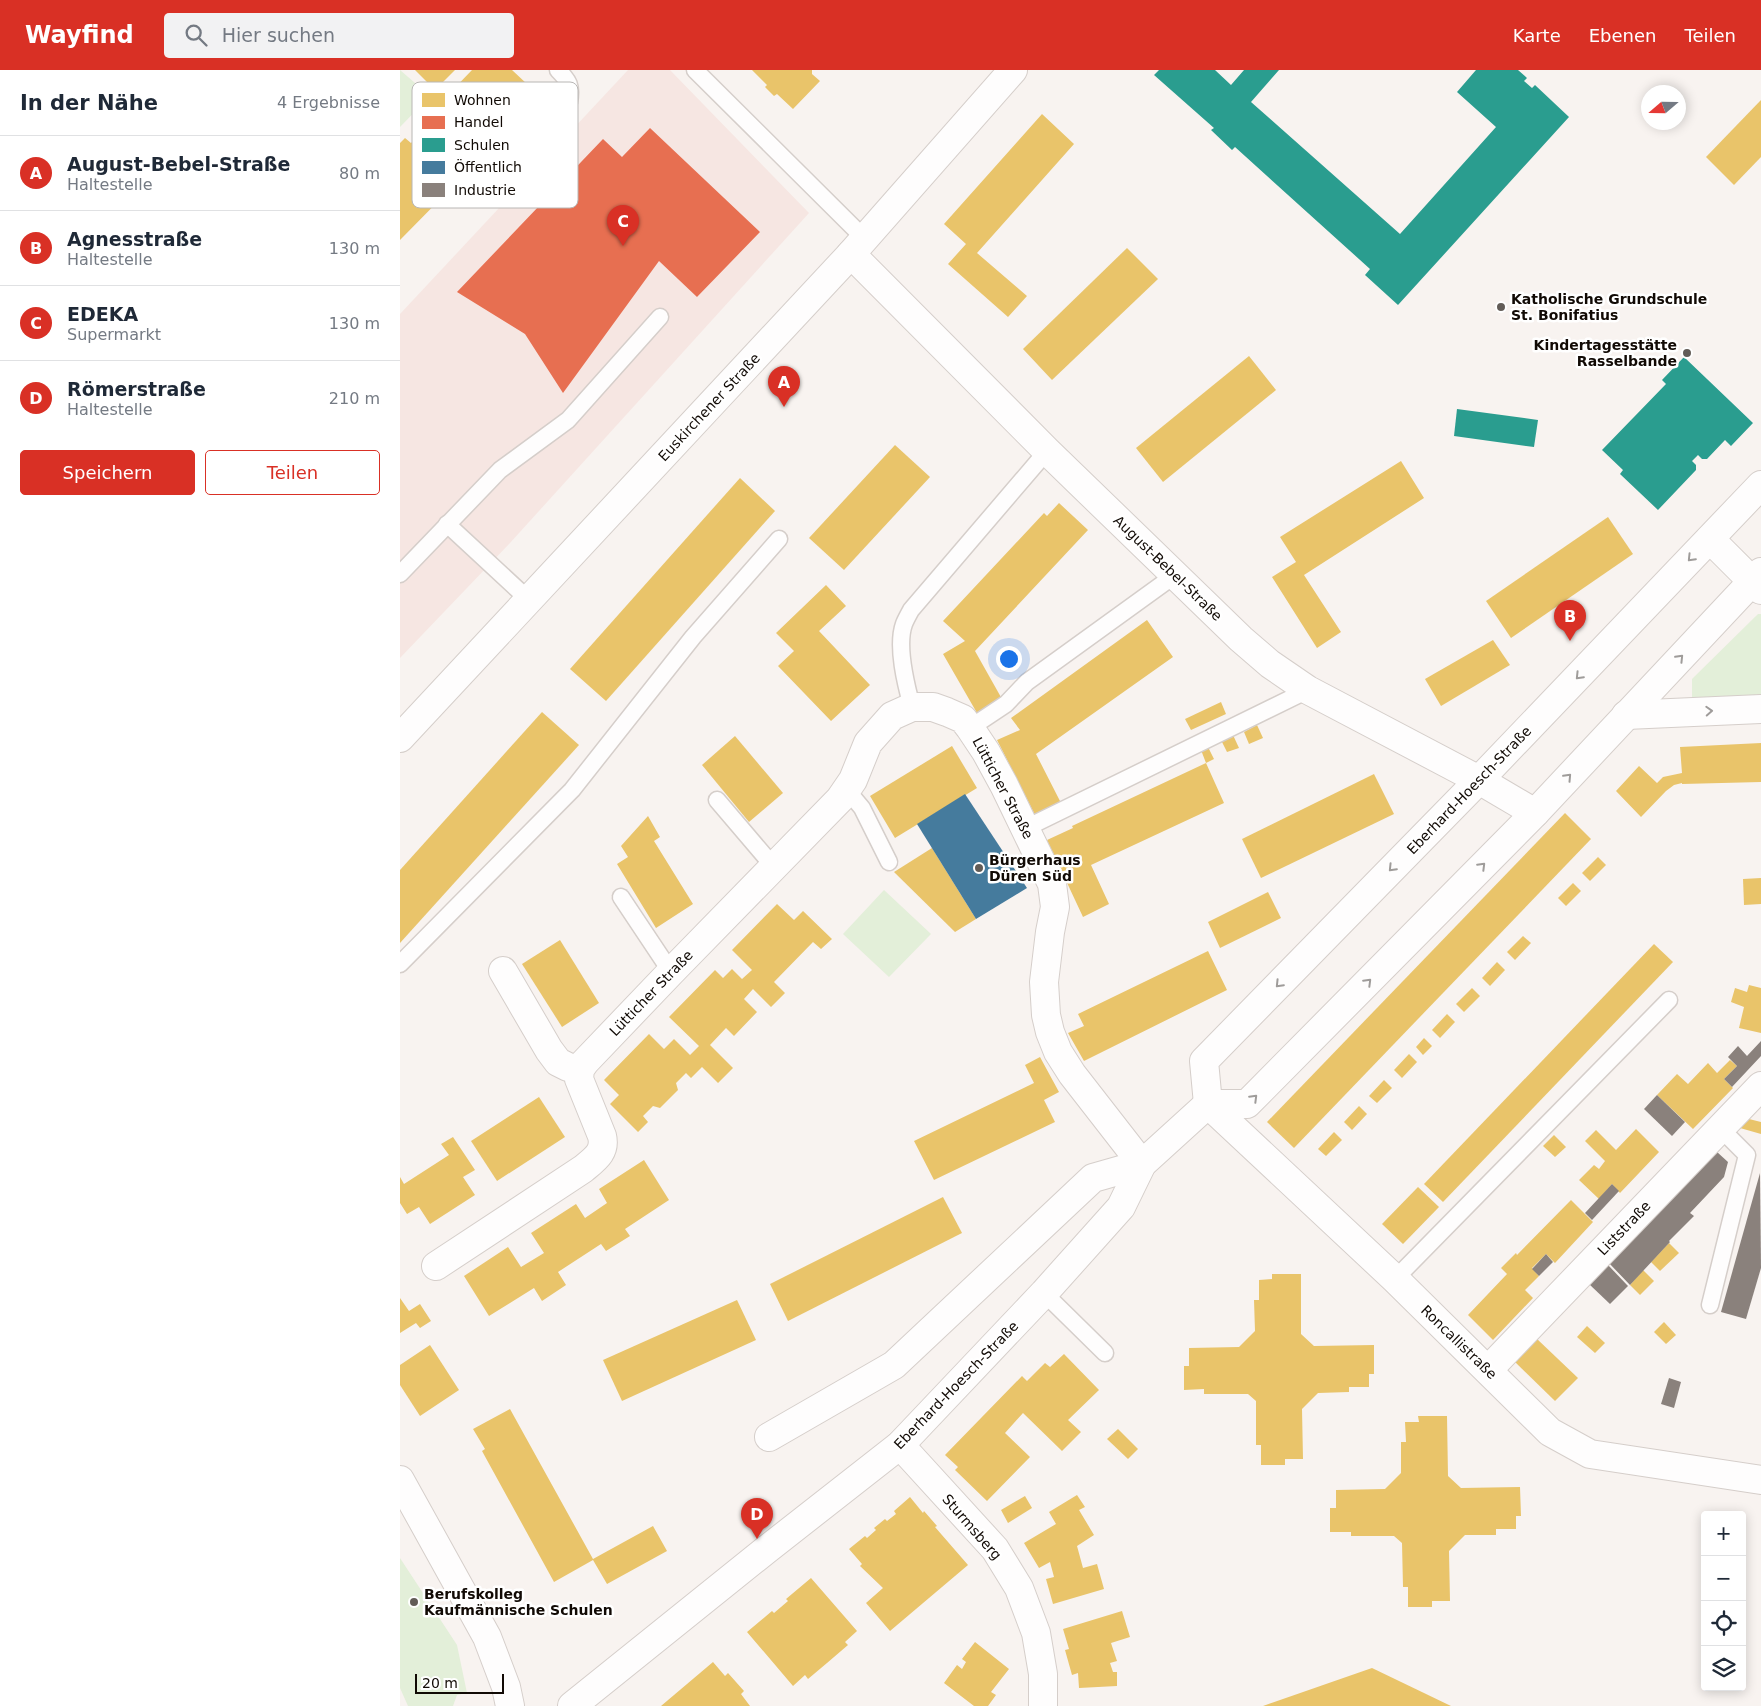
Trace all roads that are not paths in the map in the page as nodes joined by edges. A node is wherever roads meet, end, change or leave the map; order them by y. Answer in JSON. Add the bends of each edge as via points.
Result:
{"nodes":[{"id":1,"x":558,"y":70,"type":"edge"},
{"id":2,"x":695,"y":70,"type":"edge"},
{"id":3,"x":1012,"y":70,"type":"edge"},
{"id":4,"x":568,"y":82,"type":"edge"},
{"id":5,"x":858,"y":247,"type":"junction"},
{"id":6,"x":660,"y":317,"type":"dead end"},
{"id":7,"x":1047,"y":451,"type":"junction"},
{"id":8,"x":1761,"y":486,"type":"edge"},
{"id":9,"x":447,"y":524,"type":"junction"},
{"id":10,"x":779,"y":538,"type":"dead end"},
{"id":11,"x":1710,"y":539,"type":"junction"},
{"id":12,"x":400,"y":574,"type":"edge"},
{"id":13,"x":1175,"y":575,"type":"junction"},
{"id":14,"x":1758,"y":581,"type":"edge"},
{"id":15,"x":529,"y":600,"type":"junction"},
{"id":16,"x":1308,"y":690,"type":"junction"},
{"id":17,"x":912,"y":707,"type":"junction"},
{"id":18,"x":1761,"y":709,"type":"edge"},
{"id":19,"x":1626,"y":715,"type":"junction"},
{"id":20,"x":970,"y":728,"type":"junction"},
{"id":21,"x":400,"y":738,"type":"edge"},
{"id":22,"x":853,"y":780,"type":"junction"},
{"id":23,"x":1479,"y":780,"type":"junction"},
{"id":24,"x":717,"y":800,"type":"dead end"},
{"id":25,"x":1535,"y":813,"type":"junction"},
{"id":26,"x":1026,"y":828,"type":"junction"},
{"id":27,"x":889,"y":862,"type":"dead end"},
{"id":28,"x":774,"y":866,"type":"junction"},
{"id":29,"x":621,"y":897,"type":"dead end"},
{"id":30,"x":400,"y":964,"type":"edge"},
{"id":31,"x":503,"y":971,"type":"dead end"},
{"id":32,"x":671,"y":972,"type":"junction"},
{"id":33,"x":1669,"y":1000,"type":"dead end"},
{"id":34,"x":580,"y":1069,"type":"junction"},
{"id":35,"x":1761,"y":1086,"type":"edge"},
{"id":36,"x":1208,"y":1104,"type":"junction"},
{"id":37,"x":1720,"y":1128,"type":"junction"},
{"id":38,"x":1142,"y":1164,"type":"junction"},
{"id":39,"x":436,"y":1266,"type":"dead end"},
{"id":40,"x":1395,"y":1279,"type":"junction"},
{"id":41,"x":1044,"y":1293,"type":"junction"},
{"id":42,"x":1710,"y":1305,"type":"dead end"},
{"id":43,"x":1105,"y":1353,"type":"dead end"},
{"id":44,"x":1488,"y":1370,"type":"junction"},
{"id":45,"x":769,"y":1437,"type":"dead end"},
{"id":46,"x":900,"y":1445,"type":"junction"},
{"id":47,"x":400,"y":1480,"type":"edge"},
{"id":48,"x":1761,"y":1480,"type":"edge"},
{"id":49,"x":510,"y":1706,"type":"edge"},
{"id":50,"x":572,"y":1706,"type":"edge"},
{"id":51,"x":1043,"y":1706,"type":"edge"}],
"edges":[{"from":1,"to":4,"type":"lane"},
{"from":2,"to":5,"type":"lane"},
{"from":3,"to":5,"type":"street","name":"Euskirchener Straße"},
{"from":5,"to":7,"type":"street","name":"August-Bebel-Straße"},
{"from":5,"to":15,"type":"street","name":"Euskirchener Straße"},
{"from":6,"to":9,"type":"lane","via":[[568,420],[500,470]]},
{"from":7,"to":13,"type":"street","name":"August-Bebel-Straße"},
{"from":7,"to":17,"type":"lane","via":[[911,610],[901,644]]},
{"from":8,"to":11,"type":"street","name":"Eberhard-Hoesch-Straße"},
{"from":9,"to":12,"type":"lane"},
{"from":9,"to":15,"type":"lane"},
{"from":10,"to":30,"type":"lane","via":[[693,637],[572,790]]},
{"from":11,"to":14,"type":"street"},
{"from":11,"to":23,"type":"street","name":"Eberhard-Hoesch-Straße","one_way":true},
{"from":13,"to":16,"type":"street","name":"August-Bebel-Straße","via":[[1270,664]]},
{"from":13,"to":20,"type":"lane","via":[[1027,682],[1006,704]]},
{"from":19,"to":14,"type":"street","one_way":true},
{"from":15,"to":21,"type":"street","name":"Euskirchener Straße"},
{"from":16,"to":23,"type":"street","name":"August-Bebel-Straße"},
{"from":16,"to":26,"type":"lane"},
{"from":17,"to":20,"type":"street","name":"Lütticher Straße","via":[[933,707],[947,712],[963,719]]},
{"from":17,"to":22,"type":"street","name":"Lütticher Straße","via":[[892,716],[868,743]]},
{"from":19,"to":18,"type":"street","one_way":true},
{"from":25,"to":19,"type":"street","one_way":true},
{"from":20,"to":26,"type":"street","name":"Lütticher Straße"},
{"from":22,"to":27,"type":"lane","via":[[847,790],[862,808]]},
{"from":22,"to":28,"type":"street","name":"Lütticher Straße","via":[[840,799]]},
{"from":23,"to":25,"type":"street","name":"August-Bebel-Straße"},
{"from":23,"to":36,"type":"street","name":"Eberhard-Hoesch-Straße","one_way":true,"via":[[1204,1061]]},
{"from":24,"to":28,"type":"lane"},
{"from":36,"to":25,"type":"street","one_way":true,"via":[[1248,1104]]},
{"from":26,"to":38,"type":"street","name":"Lütticher Straße","via":[[1052,884],[1055,907],[1044,982],[1050,1032],[1072,1074]]},
{"from":28,"to":32,"type":"street","name":"Lütticher Straße"},
{"from":29,"to":32,"type":"lane"},
{"from":31,"to":34,"type":"street","via":[[548,1050],[558,1062]]},
{"from":32,"to":34,"type":"street","name":"Lütticher Straße"},
{"from":33,"to":40,"type":"lane"},
{"from":34,"to":39,"type":"street","via":[[580,1079],[604,1143],[600,1156]]},
{"from":35,"to":37,"type":"street","name":"Liststraße"},
{"from":36,"to":38,"type":"street","name":"Eberhard-Hoesch-Straße"},
{"from":36,"to":40,"type":"street","name":"Roncallistraße"},
{"from":37,"to":42,"type":"lane","via":[[1747,1155]]},
{"from":37,"to":44,"type":"street","name":"Liststraße"},
{"from":38,"to":41,"type":"street","name":"Eberhard-Hoesch-Straße","via":[[1122,1207]]},
{"from":38,"to":45,"type":"street","name":"Eberhard-Hoesch-Straße","via":[[1093,1178],[894,1365]]},
{"from":40,"to":44,"type":"street","name":"Roncallistraße"},
{"from":41,"to":43,"type":"lane"},
{"from":41,"to":46,"type":"street","name":"Eberhard-Hoesch-Straße"},
{"from":44,"to":48,"type":"street","name":"Roncallistraße","via":[[1550,1432],[1590,1454]]},
{"from":46,"to":50,"type":"street","name":"Eberhard-Hoesch-Straße"},
{"from":46,"to":51,"type":"street","name":"Sturmsberg","via":[[995,1549],[1018,1588],[1036,1633],[1043,1674]]},
{"from":47,"to":49,"type":"street","via":[[487,1637]]}]}
